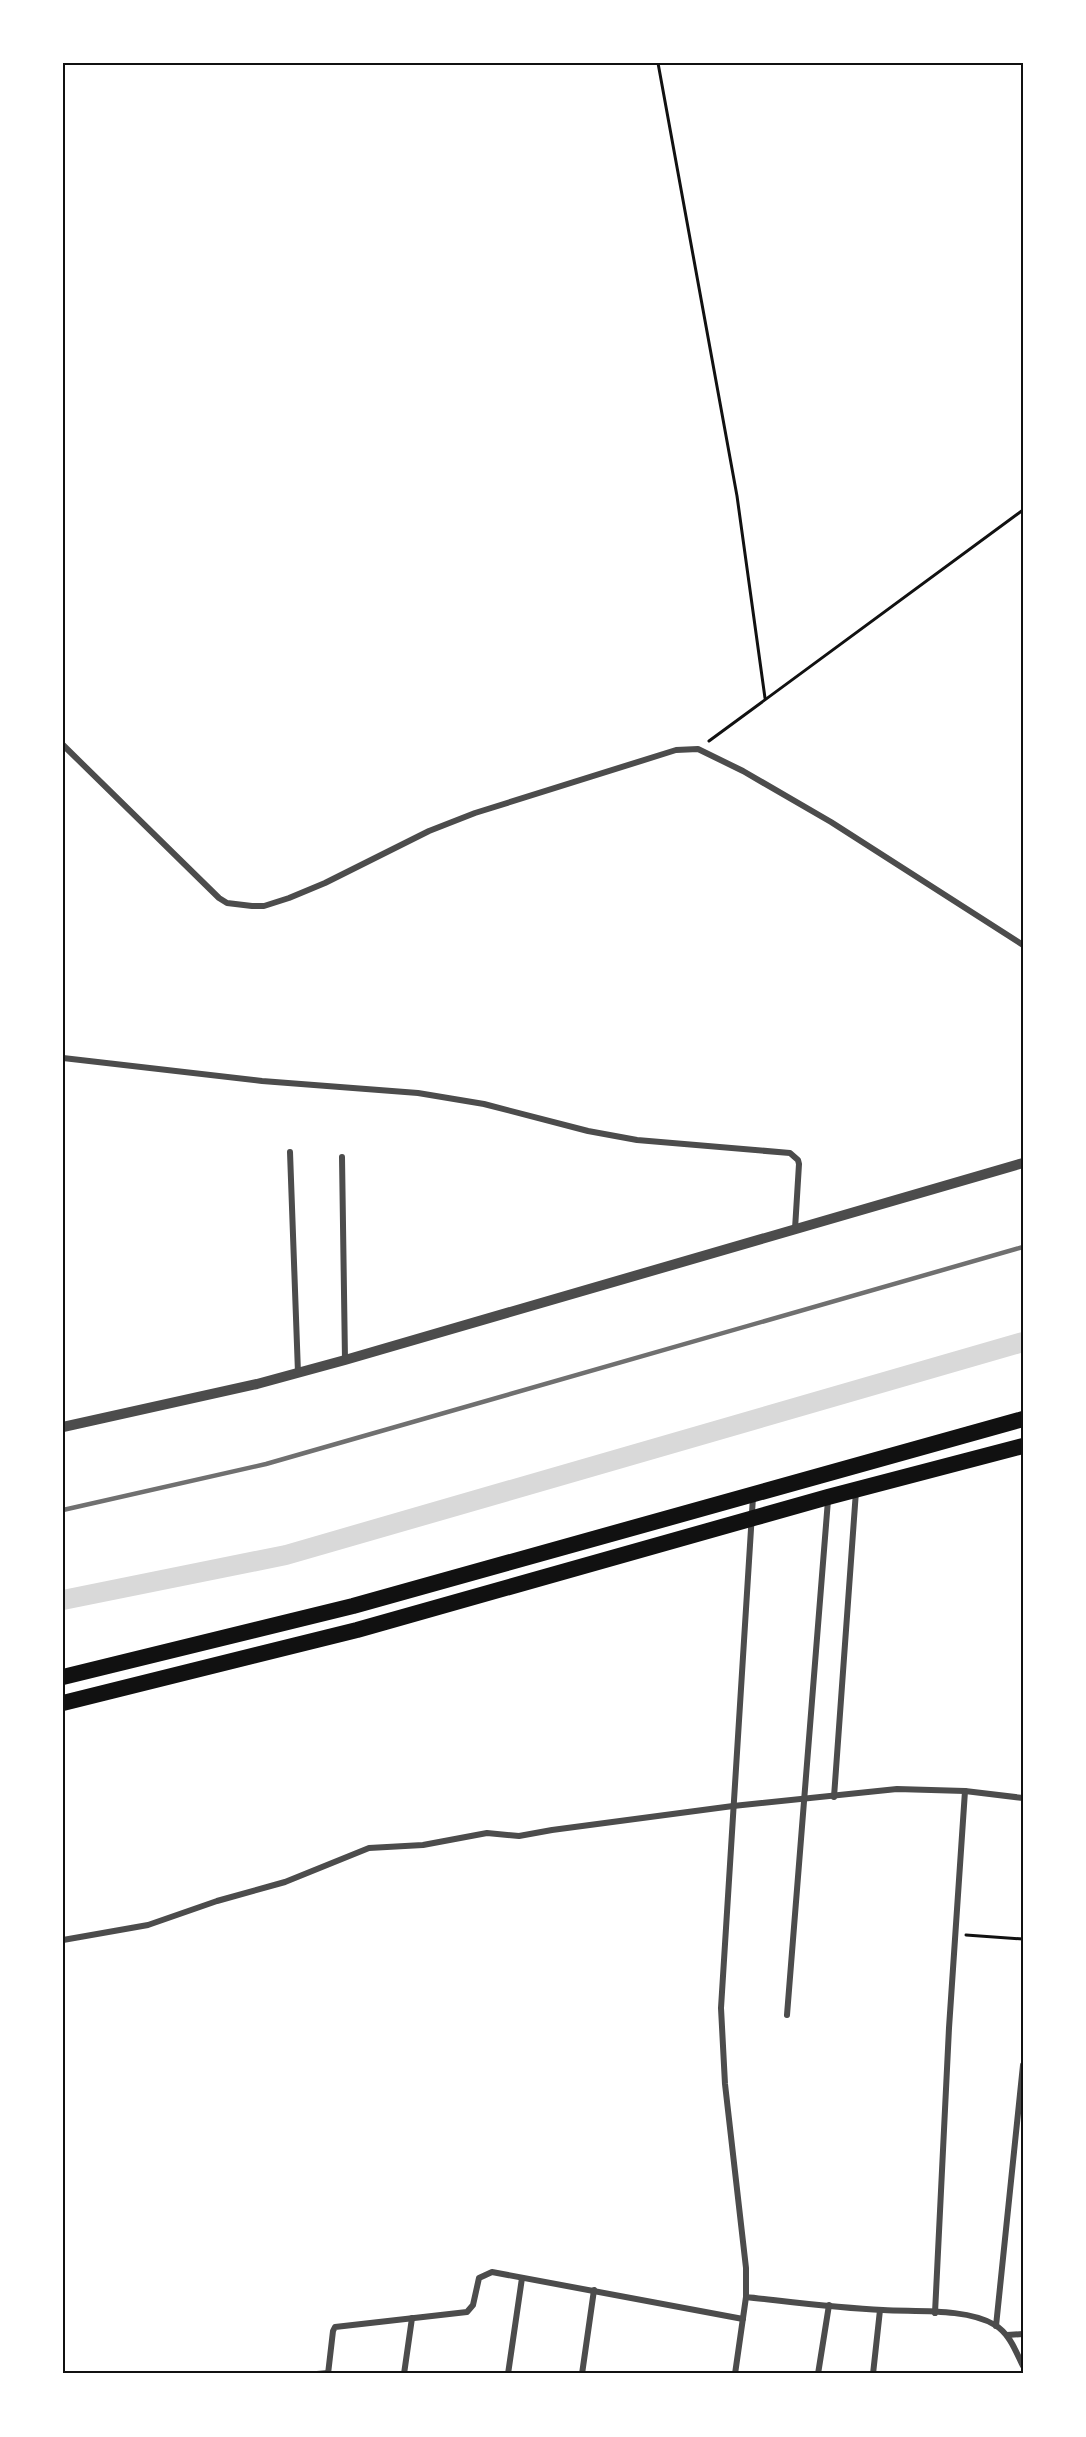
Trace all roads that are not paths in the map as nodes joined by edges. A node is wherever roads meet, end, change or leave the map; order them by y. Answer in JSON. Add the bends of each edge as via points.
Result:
{"nodes":[{"id":1,"x":63,"y":745,"type":"edge"},
{"id":2,"x":1023,"y":945,"type":"edge"},
{"id":3,"x":63,"y":1058,"type":"edge"},
{"id":4,"x":290,"y":1152,"type":"dead end"},
{"id":5,"x":342,"y":1157,"type":"dead end"},
{"id":6,"x":1023,"y":1163,"type":"edge"},
{"id":7,"x":795,"y":1228,"type":"junction"},
{"id":8,"x":345,"y":1360,"type":"junction"},
{"id":9,"x":298,"y":1373,"type":"junction"},
{"id":10,"x":1023,"y":1419,"type":"edge"},
{"id":11,"x":63,"y":1427,"type":"edge"},
{"id":12,"x":1023,"y":1446,"type":"edge"},
{"id":13,"x":856,"y":1491,"type":"junction"},
{"id":14,"x":753,"y":1494,"type":"junction"},
{"id":15,"x":828,"y":1497,"type":"junction"},
{"id":16,"x":753,"y":1519,"type":"junction"},
{"id":17,"x":235,"y":1636,"type":"junction"},
{"id":18,"x":241,"y":1660,"type":"junction"},
{"id":19,"x":63,"y":1677,"type":"edge"},
{"id":20,"x":63,"y":1703,"type":"edge"},
{"id":21,"x":965,"y":1791,"type":"junction"},
{"id":22,"x":834,"y":1797,"type":"junction"},
{"id":23,"x":1023,"y":1798,"type":"edge"},
{"id":24,"x":804,"y":1800,"type":"junction"},
{"id":25,"x":733,"y":1806,"type":"junction"},
{"id":26,"x":63,"y":1940,"type":"edge"},
{"id":27,"x":787,"y":2015,"type":"dead end"},
{"id":28,"x":1023,"y":2065,"type":"edge"},
{"id":29,"x":522,"y":2278,"type":"junction"},
{"id":30,"x":594,"y":2290,"type":"junction"},
{"id":31,"x":746,"y":2297,"type":"junction"},
{"id":32,"x":829,"y":2305,"type":"junction"},
{"id":33,"x":880,"y":2310,"type":"junction"},
{"id":34,"x":935,"y":2313,"type":"junction"},
{"id":35,"x":412,"y":2318,"type":"junction"},
{"id":36,"x":743,"y":2319,"type":"junction"},
{"id":37,"x":996,"y":2326,"type":"junction"},
{"id":38,"x":1023,"y":2334,"type":"edge"},
{"id":39,"x":1007,"y":2336,"type":"junction"},
{"id":40,"x":1023,"y":2366,"type":"edge"},
{"id":41,"x":316,"y":2374,"type":"edge"},
{"id":42,"x":328,"y":2374,"type":"edge"},
{"id":43,"x":404,"y":2374,"type":"edge"},
{"id":44,"x":508,"y":2374,"type":"edge"},
{"id":45,"x":582,"y":2374,"type":"edge"},
{"id":46,"x":735,"y":2374,"type":"edge"},
{"id":47,"x":818,"y":2374,"type":"edge"},
{"id":48,"x":873,"y":2374,"type":"edge"}],
"edges":[{"from":1,"to":2,"type":"street","via":[[219,898],[241,906],[264,906],[290,898],[475,813],[676,750],[698,749],[831,822]]},
{"from":3,"to":7,"type":"street","via":[[262,1081],[418,1093],[484,1104],[637,1140],[790,1153],[799,1164]]},
{"from":4,"to":9,"type":"street"},
{"from":5,"to":8,"type":"street"},
{"from":6,"to":7,"type":"street"},
{"from":7,"to":8,"type":"street"},
{"from":8,"to":9,"type":"street"},
{"from":9,"to":11,"type":"street"},
{"from":10,"to":14,"type":"highway"},
{"from":12,"to":13,"type":"highway"},
{"from":13,"to":15,"type":"highway"},
{"from":13,"to":22,"type":"street"},
{"from":14,"to":16,"type":"street"},
{"from":14,"to":17,"type":"highway"},
{"from":15,"to":16,"type":"highway"},
{"from":15,"to":24,"type":"street"},
{"from":16,"to":18,"type":"highway"},
{"from":16,"to":25,"type":"street"},
{"from":17,"to":18,"type":"highway"},
{"from":17,"to":19,"type":"highway"},
{"from":18,"to":20,"type":"highway"},
{"from":21,"to":22,"type":"street","via":[[910,1788]]},
{"from":21,"to":23,"type":"street"},
{"from":21,"to":34,"type":"street"},
{"from":22,"to":24,"type":"street"},
{"from":24,"to":25,"type":"street"},
{"from":24,"to":27,"type":"street"},
{"from":25,"to":26,"type":"street","via":[[528,1836],[487,1833],[423,1845],[369,1848],[285,1882],[148,1925]]},
{"from":25,"to":31,"type":"street","via":[[722,2047]]},
{"from":28,"to":37,"type":"street"},
{"from":29,"to":30,"type":"street"},
{"from":29,"to":35,"type":"street","via":[[484,2274],[467,2312]]},
{"from":29,"to":44,"type":"street"},
{"from":30,"to":36,"type":"street"},
{"from":30,"to":45,"type":"street"},
{"from":31,"to":32,"type":"street"},
{"from":31,"to":36,"type":"street"},
{"from":32,"to":33,"type":"street"},
{"from":32,"to":47,"type":"street"},
{"from":33,"to":34,"type":"street"},
{"from":33,"to":48,"type":"street"},
{"from":34,"to":37,"type":"street","via":[[969,2317]]},
{"from":35,"to":42,"type":"street","via":[[335,2326]]},
{"from":35,"to":43,"type":"street"},
{"from":36,"to":46,"type":"street"},
{"from":37,"to":39,"type":"street"},
{"from":38,"to":39,"type":"street"},
{"from":39,"to":40,"type":"street"},
{"from":41,"to":42,"type":"street"}]}
